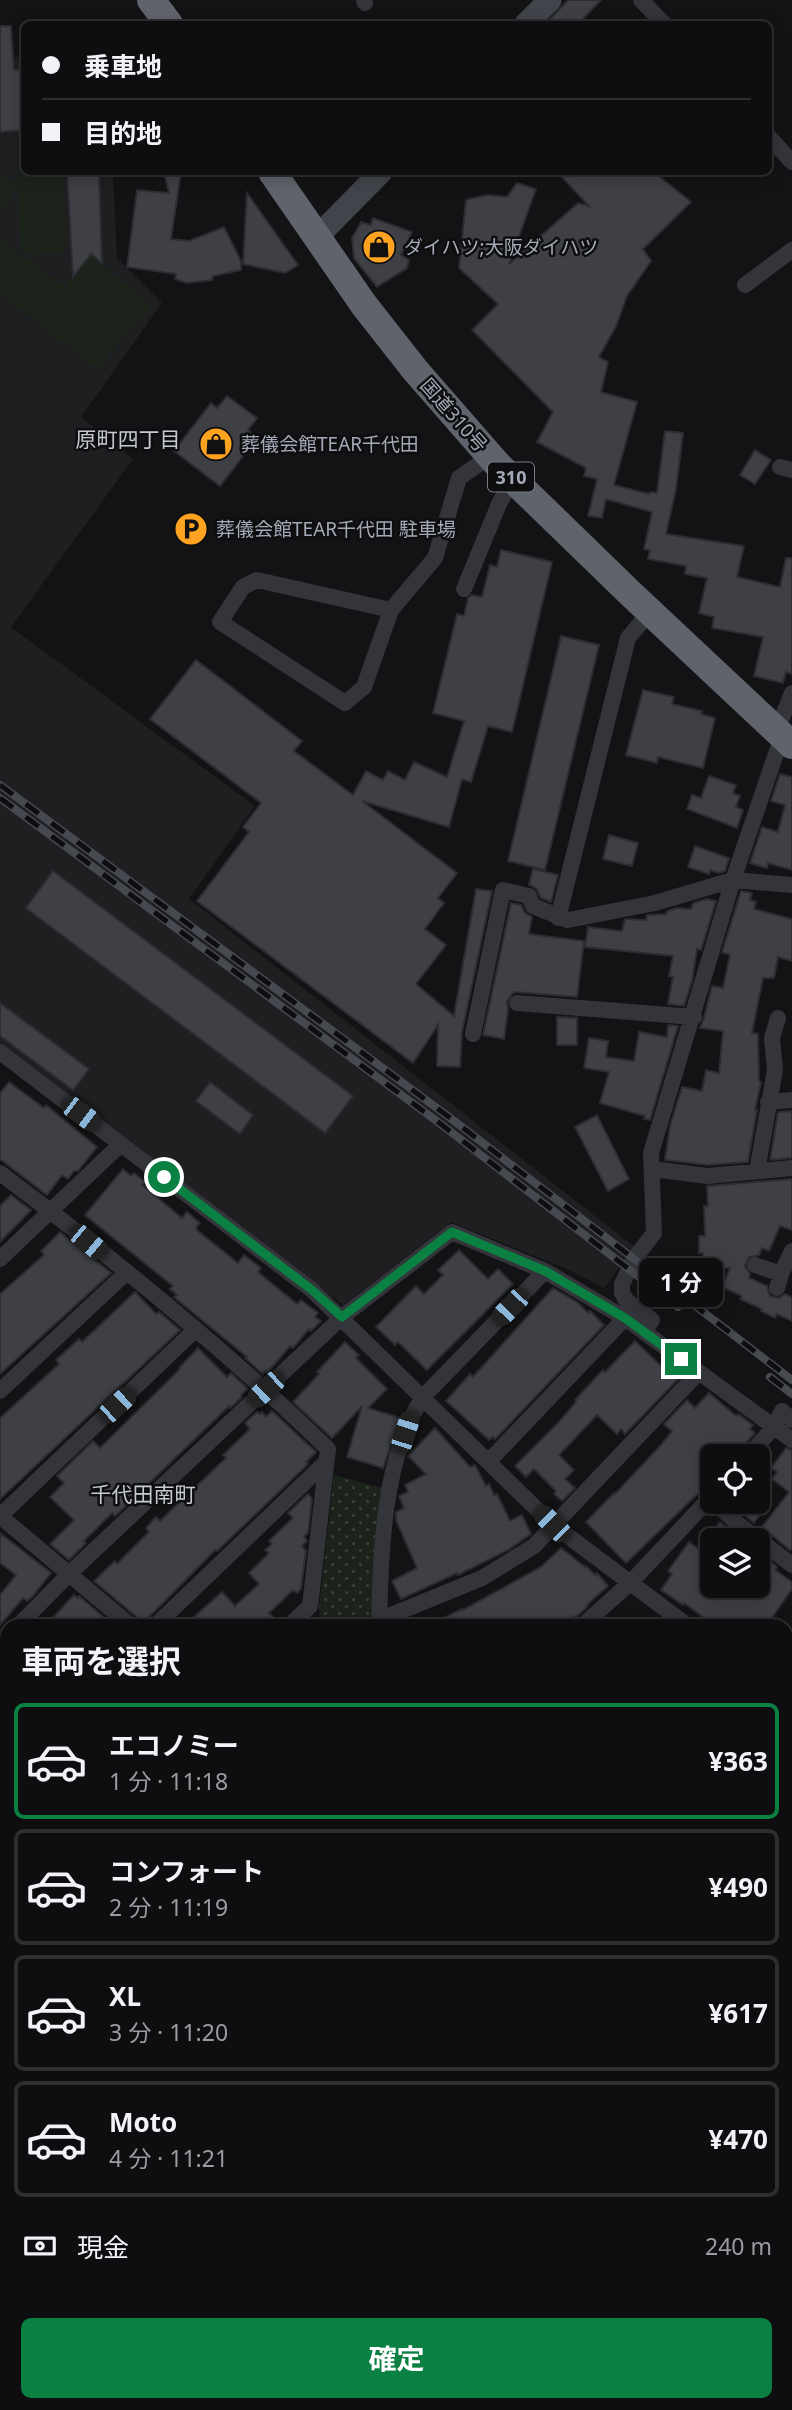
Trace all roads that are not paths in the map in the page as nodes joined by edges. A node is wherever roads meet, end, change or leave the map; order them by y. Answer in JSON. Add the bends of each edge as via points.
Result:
{"nodes":[{"id":1,"x":151,"y":0,"type":"edge"},
{"id":2,"x":550,"y":0,"type":"edge"},
{"id":3,"x":641,"y":0,"type":"edge"},
{"id":4,"x":167,"y":21,"type":"edge"},
{"id":5,"x":529,"y":21,"type":"edge"},
{"id":6,"x":661,"y":21,"type":"edge"},
{"id":7,"x":772,"y":140,"type":"edge"},
{"id":8,"x":790,"y":156,"type":"edge"},
{"id":9,"x":274,"y":175,"type":"edge"},
{"id":10,"x":379,"y":175,"type":"edge"},
{"id":11,"x":317,"y":237,"type":"junction"},
{"id":12,"x":792,"y":250,"type":"edge"},
{"id":13,"x":745,"y":285,"type":"dead end"},
{"id":14,"x":490,"y":456,"type":"junction"},
{"id":15,"x":513,"y":479,"type":"junction"},
{"id":16,"x":464,"y":589,"type":"dead end"},
{"id":17,"x":391,"y":610,"type":"junction"},
{"id":18,"x":650,"y":612,"type":"junction"},
{"id":19,"x":792,"y":693,"type":"edge"},
{"id":20,"x":785,"y":739,"type":"edge"},
{"id":21,"x":733,"y":880,"type":"junction"},
{"id":22,"x":792,"y":885,"type":"edge"},
{"id":23,"x":558,"y":918,"type":"junction"},
{"id":24,"x":517,"y":1003,"type":"dead end"},
{"id":25,"x":694,"y":1017,"type":"junction"},
{"id":26,"x":778,"y":1018,"type":"dead end"},
{"id":27,"x":473,"y":1034,"type":"dead end"},
{"id":28,"x":0,"y":1052,"type":"edge"},
{"id":29,"x":792,"y":1100,"type":"edge"},
{"id":30,"x":768,"y":1102,"type":"junction"},
{"id":31,"x":121,"y":1144,"type":"junction"},
{"id":32,"x":792,"y":1168,"type":"edge"},
{"id":33,"x":652,"y":1169,"type":"junction"},
{"id":34,"x":757,"y":1171,"type":"junction"},
{"id":35,"x":0,"y":1173,"type":"edge"},
{"id":36,"x":51,"y":1211,"type":"junction"},
{"id":37,"x":792,"y":1251,"type":"edge"},
{"id":38,"x":0,"y":1259,"type":"edge"},
{"id":39,"x":755,"y":1265,"type":"dead end"},
{"id":40,"x":545,"y":1271,"type":"junction"},
{"id":41,"x":126,"y":1273,"type":"junction"},
{"id":42,"x":342,"y":1317,"type":"junction"},
{"id":43,"x":625,"y":1318,"type":"junction"},
{"id":44,"x":195,"y":1330,"type":"junction"},
{"id":45,"x":644,"y":1331,"type":"junction"},
{"id":46,"x":699,"y":1372,"type":"junction"},
{"id":47,"x":266,"y":1389,"type":"junction"},
{"id":48,"x":0,"y":1391,"type":"edge"},
{"id":49,"x":423,"y":1397,"type":"junction"},
{"id":50,"x":792,"y":1420,"type":"edge"},
{"id":51,"x":774,"y":1427,"type":"junction"},
{"id":52,"x":792,"y":1440,"type":"edge"},
{"id":53,"x":759,"y":1444,"type":"edge"},
{"id":54,"x":489,"y":1461,"type":"junction"},
{"id":55,"x":326,"y":1462,"type":"junction"},
{"id":56,"x":700,"y":1511,"type":"edge"},
{"id":57,"x":728,"y":1514,"type":"edge"},
{"id":58,"x":0,"y":1516,"type":"edge"},
{"id":59,"x":555,"y":1526,"type":"junction"},
{"id":60,"x":792,"y":1565,"type":"edge"},
{"id":61,"x":69,"y":1574,"type":"junction"},
{"id":62,"x":631,"y":1582,"type":"junction"},
{"id":63,"x":25,"y":1619,"type":"edge"},
{"id":64,"x":123,"y":1619,"type":"edge"},
{"id":65,"x":162,"y":1619,"type":"edge"},
{"id":66,"x":296,"y":1619,"type":"edge"},
{"id":67,"x":379,"y":1619,"type":"edge"},
{"id":68,"x":388,"y":1619,"type":"edge"},
{"id":69,"x":590,"y":1619,"type":"edge"},
{"id":70,"x":679,"y":1619,"type":"edge"}],
"edges":[{"from":1,"to":4,"type":"highway"},
{"from":2,"to":5,"type":"street"},
{"from":3,"to":6,"type":"street"},
{"from":7,"to":8,"type":"street"},
{"from":9,"to":11,"type":"highway","name":"国道310号","number":"310"},
{"from":10,"to":11,"type":"street"},
{"from":11,"to":14,"type":"highway","name":"国道310号","number":"310","via":[[415,370]]},
{"from":12,"to":13,"type":"street"},
{"from":14,"to":15,"type":"highway","name":"国道310号","number":"310"},
{"from":14,"to":17,"type":"street","via":[[459,478],[435,558]]},
{"from":15,"to":16,"type":"street"},
{"from":15,"to":18,"type":"highway","name":"国道310号","number":"310"},
{"from":17,"to":17,"type":"street","via":[[364,687],[345,703],[220,622],[243,587],[257,580]]},
{"from":18,"to":20,"type":"highway","name":"国道310号","number":"310"},
{"from":18,"to":23,"type":"street","via":[[628,638]]},
{"from":19,"to":20,"type":"street","via":[[780,723]]},
{"from":20,"to":21,"type":"street"},
{"from":21,"to":22,"type":"street"},
{"from":21,"to":23,"type":"street","via":[[655,903],[568,920]]},
{"from":21,"to":25,"type":"street"},
{"from":23,"to":27,"type":"street","via":[[533,906],[529,896],[503,890]]},
{"from":24,"to":25,"type":"street"},
{"from":25,"to":33,"type":"street","via":[[651,1153]]},
{"from":26,"to":30,"type":"street","via":[[772,1038],[775,1070]]},
{"from":28,"to":31,"type":"street"},
{"from":29,"to":30,"type":"street"},
{"from":30,"to":34,"type":"street"},
{"from":31,"to":36,"type":"street"},
{"from":31,"to":42,"type":"street"},
{"from":32,"to":34,"type":"street"},
{"from":33,"to":34,"type":"street","via":[[708,1175]]},
{"from":33,"to":45,"type":"street","via":[[654,1233],[622,1283],[626,1300],[652,1320]]},
{"from":35,"to":36,"type":"street"},
{"from":36,"to":38,"type":"street"},
{"from":36,"to":41,"type":"street"},
{"from":37,"to":39,"type":"street","via":[[779,1281]]},
{"from":40,"to":42,"type":"street","via":[[452,1232]]},
{"from":40,"to":43,"type":"street"},
{"from":40,"to":49,"type":"street"},
{"from":41,"to":44,"type":"street"},
{"from":41,"to":48,"type":"street"},
{"from":42,"to":47,"type":"street"},
{"from":42,"to":49,"type":"street"},
{"from":43,"to":45,"type":"street"},
{"from":43,"to":54,"type":"street"},
{"from":44,"to":47,"type":"street"},
{"from":44,"to":58,"type":"street"},
{"from":45,"to":46,"type":"street"},
{"from":46,"to":51,"type":"street"},
{"from":46,"to":59,"type":"street"},
{"from":47,"to":55,"type":"street","via":[[328,1449]]},
{"from":47,"to":61,"type":"street"},
{"from":49,"to":54,"type":"street"},
{"from":49,"to":67,"type":"street","via":[[410,1418],[391,1489],[382,1539]]},
{"from":50,"to":51,"type":"street","via":[[782,1412]]},
{"from":51,"to":52,"type":"street"},
{"from":51,"to":53,"type":"street"},
{"from":54,"to":59,"type":"street"},
{"from":55,"to":65,"type":"street"},
{"from":55,"to":66,"type":"street","via":[[310,1606]]},
{"from":56,"to":62,"type":"street"},
{"from":57,"to":60,"type":"street"},
{"from":58,"to":61,"type":"street"},
{"from":59,"to":62,"type":"street"},
{"from":59,"to":68,"type":"street","via":[[534,1546],[482,1578]]},
{"from":61,"to":63,"type":"street"},
{"from":61,"to":64,"type":"street"},
{"from":62,"to":69,"type":"street"},
{"from":62,"to":70,"type":"street"}]}
